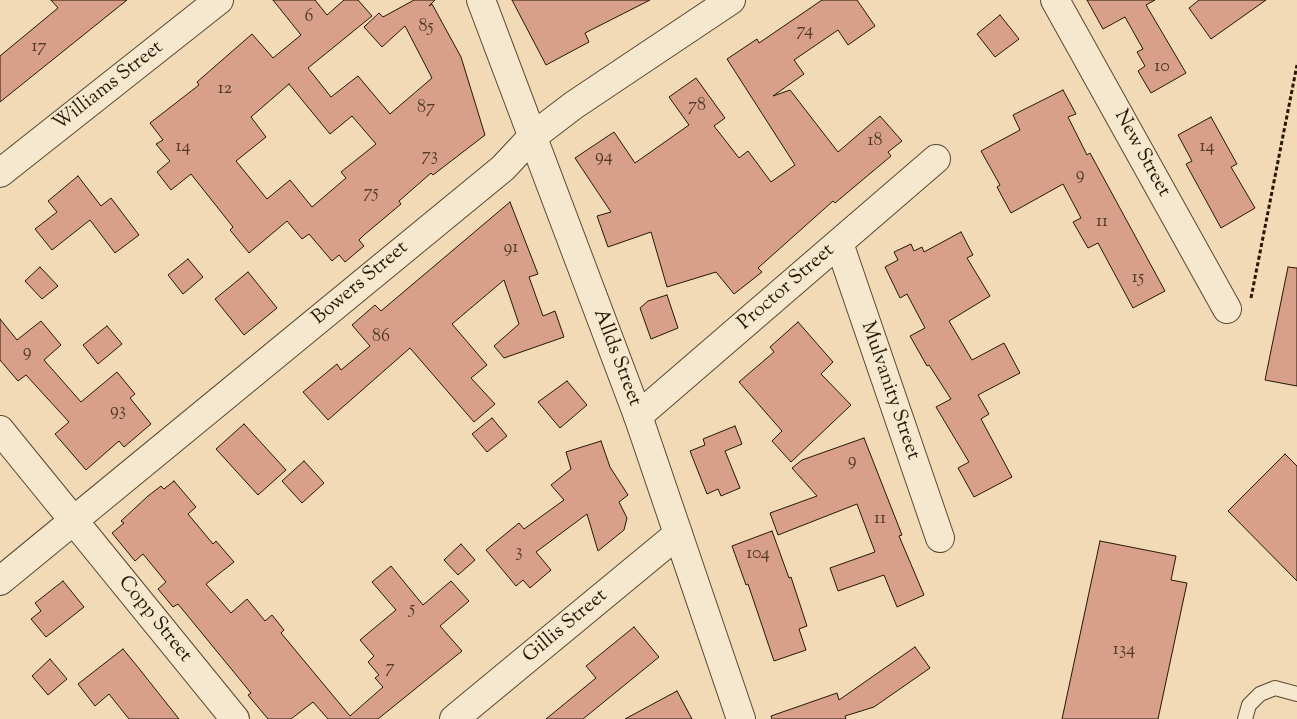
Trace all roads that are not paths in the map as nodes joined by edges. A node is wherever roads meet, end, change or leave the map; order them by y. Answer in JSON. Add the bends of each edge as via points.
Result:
{"nodes":[{"id":1,"x":219,"y":0,"type":"edge"},
{"id":2,"x":481,"y":0,"type":"edge"},
{"id":3,"x":731,"y":0,"type":"edge"},
{"id":4,"x":1055,"y":0,"type":"edge"},
{"id":5,"x":532,"y":136,"type":"junction"},
{"id":6,"x":936,"y":159,"type":"dead end"},
{"id":7,"x":0,"y":174,"type":"edge"},
{"id":8,"x":838,"y":243,"type":"junction"},
{"id":9,"x":1238,"y":307,"type":"road end"},
{"id":10,"x":638,"y":416,"type":"junction"},
{"id":11,"x":0,"y":430,"type":"edge"},
{"id":12,"x":74,"y":522,"type":"junction"},
{"id":13,"x":678,"y":534,"type":"junction"},
{"id":14,"x":940,"y":538,"type":"dead end"},
{"id":15,"x":0,"y":581,"type":"edge"},
{"id":16,"x":1297,"y":694,"type":"edge"},
{"id":17,"x":235,"y":719,"type":"edge"},
{"id":18,"x":454,"y":719,"type":"edge"},
{"id":19,"x":741,"y":719,"type":"edge"},
{"id":20,"x":1245,"y":719,"type":"edge"}],
"edges":[{"from":1,"to":7,"type":"street","name":"Williams Street"},
{"from":2,"to":5,"type":"street","name":"Allds Street"},
{"from":3,"to":5,"type":"street","name":"Bowers Street"},
{"from":4,"to":9,"type":"street","name":"New Street"},
{"from":5,"to":10,"type":"street","name":"Allds Street"},
{"from":5,"to":12,"type":"street","name":"Bowers Street","via":[[503,168]]},
{"from":6,"to":8,"type":"street","name":"Proctor Street"},
{"from":8,"to":10,"type":"street","name":"Proctor Street"},
{"from":8,"to":14,"type":"street","name":"Mulvanity Street"},
{"from":10,"to":13,"type":"street","name":"Allds Street"},
{"from":11,"to":12,"type":"street","name":"Copp Street"},
{"from":12,"to":15,"type":"street","name":"Bowers Street"},
{"from":12,"to":17,"type":"street","name":"Copp Street"},
{"from":13,"to":18,"type":"street","name":"Gillis Street"},
{"from":13,"to":19,"type":"street","name":"Allds Street"},
{"from":16,"to":20,"type":"lane","via":[[1275,688],[1260,694],[1248,705]]}]}
